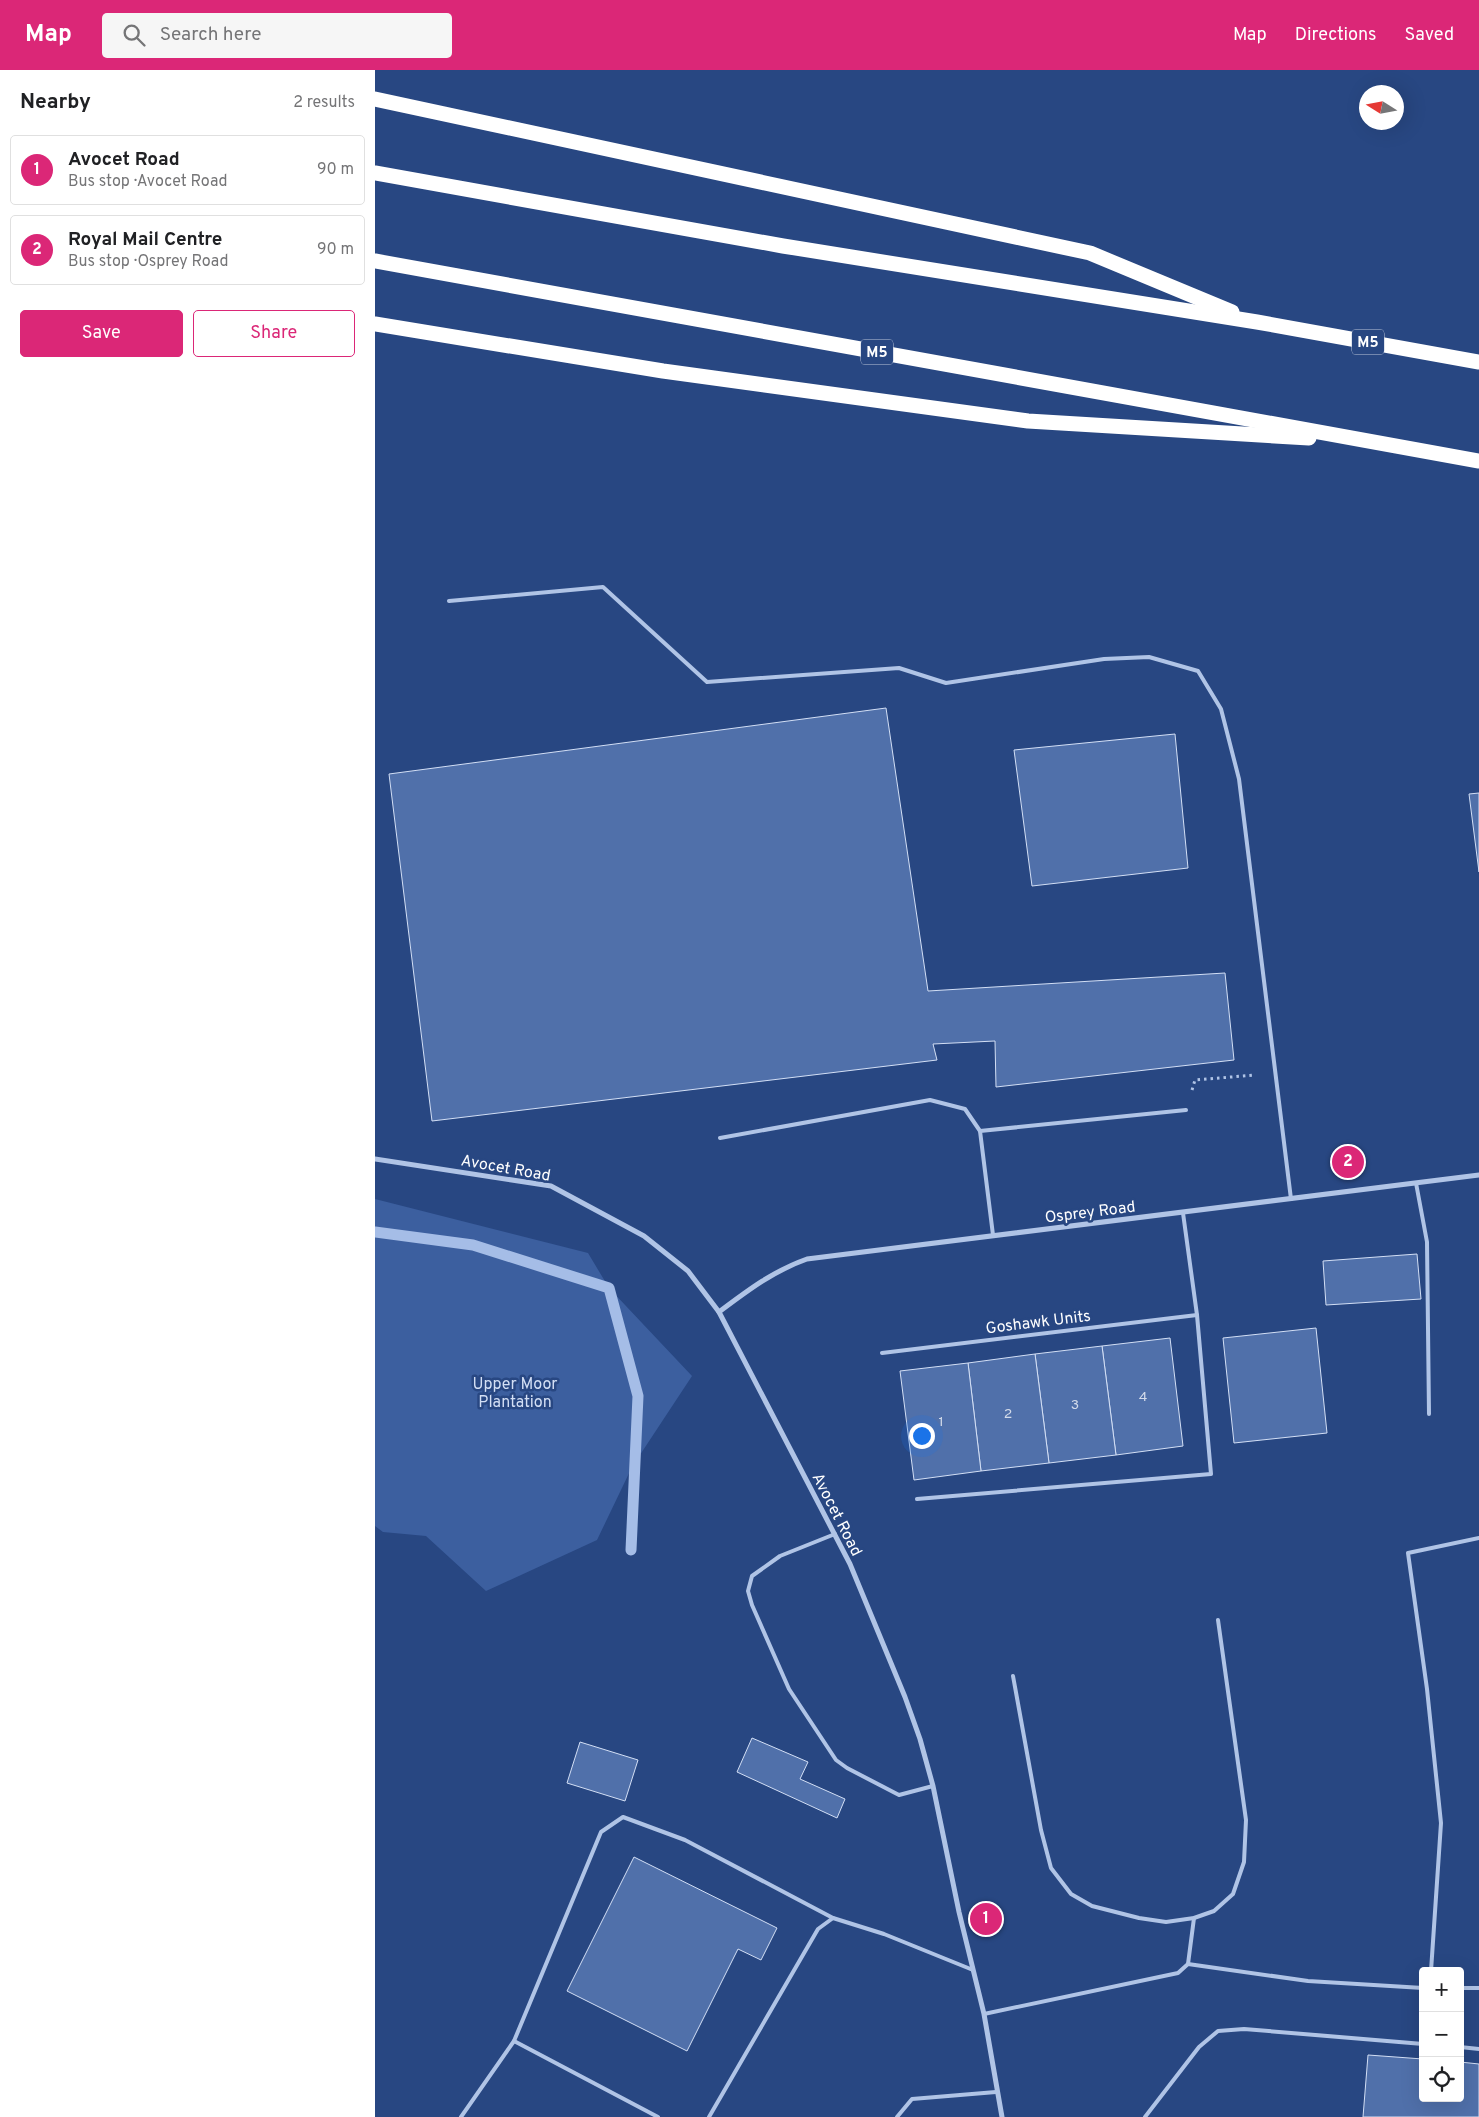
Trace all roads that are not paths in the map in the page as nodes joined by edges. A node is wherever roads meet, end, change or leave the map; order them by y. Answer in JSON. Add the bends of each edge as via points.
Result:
{"nodes":[{"id":1,"x":375,"y":99,"type":"edge"},
{"id":2,"x":375,"y":173,"type":"edge"},
{"id":3,"x":375,"y":261,"type":"edge"},
{"id":4,"x":1257,"y":322,"type":"junction"},
{"id":5,"x":375,"y":324,"type":"edge"},
{"id":6,"x":1479,"y":362,"type":"edge"},
{"id":7,"x":1378,"y":442,"type":"junction"},
{"id":8,"x":1479,"y":461,"type":"edge"},
{"id":9,"x":449,"y":601,"type":"dead end"},
{"id":10,"x":1186,"y":1110,"type":"road end"},
{"id":11,"x":980,"y":1131,"type":"junction"},
{"id":12,"x":720,"y":1138,"type":"dead end"},
{"id":13,"x":375,"y":1159,"type":"edge"},
{"id":14,"x":1479,"y":1175,"type":"edge"},
{"id":15,"x":1416,"y":1183,"type":"junction"},
{"id":16,"x":1291,"y":1199,"type":"junction"},
{"id":17,"x":1183,"y":1213,"type":"junction"},
{"id":18,"x":993,"y":1235,"type":"junction"},
{"id":19,"x":719,"y":1312,"type":"junction"},
{"id":20,"x":1197,"y":1315,"type":"junction"},
{"id":21,"x":882,"y":1352,"type":"dead end"},
{"id":22,"x":1429,"y":1414,"type":"dead end"},
{"id":23,"x":917,"y":1499,"type":"dead end"},
{"id":24,"x":835,"y":1534,"type":"junction"},
{"id":25,"x":1479,"y":1538,"type":"edge"},
{"id":26,"x":1218,"y":1620,"type":"dead end"},
{"id":27,"x":1013,"y":1676,"type":"dead end"},
{"id":28,"x":933,"y":1786,"type":"junction"},
{"id":29,"x":833,"y":1918,"type":"junction"},
{"id":30,"x":1195,"y":1918,"type":"junction"},
{"id":31,"x":1188,"y":1964,"type":"junction"},
{"id":32,"x":1431,"y":1967,"type":"edge"},
{"id":33,"x":973,"y":1970,"type":"junction"},
{"id":34,"x":1419,"y":1988,"type":"edge"},
{"id":35,"x":1464,"y":1988,"type":"edge"},
{"id":36,"x":1479,"y":1988,"type":"edge"},
{"id":37,"x":984,"y":2014,"type":"junction"},
{"id":38,"x":514,"y":2040,"type":"junction"},
{"id":39,"x":1419,"y":2044,"type":"edge"},
{"id":40,"x":1464,"y":2048,"type":"edge"},
{"id":41,"x":1479,"y":2049,"type":"edge"},
{"id":42,"x":997,"y":2092,"type":"junction"},
{"id":43,"x":461,"y":2117,"type":"edge"},
{"id":44,"x":658,"y":2117,"type":"edge"},
{"id":45,"x":709,"y":2117,"type":"edge"},
{"id":46,"x":897,"y":2117,"type":"edge"},
{"id":47,"x":1001,"y":2117,"type":"edge"},
{"id":48,"x":1145,"y":2117,"type":"edge"}],
"edges":[{"from":1,"to":4,"type":"highway","number":"M5","via":[[1090,253]]},
{"from":2,"to":4,"type":"highway","number":"M5","via":[[783,246]]},
{"from":3,"to":7,"type":"highway","number":"M5"},
{"from":4,"to":6,"type":"highway","number":"M5"},
{"from":5,"to":7,"type":"highway","number":"M5","via":[[663,371],[1028,421]]},
{"from":7,"to":8,"type":"highway","number":"M5"},
{"from":9,"to":16,"type":"lane","via":[[603,587],[707,682],[899,668],[946,683],[1103,659],[1149,657],[1198,671],[1221,709],[1239,779]]},
{"from":10,"to":11,"type":"lane"},
{"from":11,"to":12,"type":"lane","via":[[965,1109],[930,1100]]},
{"from":11,"to":18,"type":"lane"},
{"from":13,"to":19,"type":"street","name":"Avocet Road","via":[[551,1186],[644,1236],[688,1271]]},
{"from":14,"to":15,"type":"street","name":"Osprey Road"},
{"from":15,"to":16,"type":"street","name":"Osprey Road"},
{"from":15,"to":22,"type":"lane","via":[[1427,1242]]},
{"from":16,"to":17,"type":"street","name":"Osprey Road"},
{"from":17,"to":18,"type":"street","name":"Osprey Road"},
{"from":17,"to":20,"type":"lane"},
{"from":18,"to":19,"type":"street","name":"Osprey Road","via":[[807,1259],[758,1283]]},
{"from":19,"to":24,"type":"street","name":"Avocet Road"},
{"from":20,"to":21,"type":"lane","name":"Goshawk Units"},
{"from":20,"to":23,"type":"lane","via":[[1211,1474]]},
{"from":24,"to":28,"type":"street","name":"Avocet Road","via":[[905,1697]]},
{"from":24,"to":28,"type":"lane","via":[[780,1556],[752,1576],[748,1591],[752,1605],[789,1689],[836,1760],[899,1795]]},
{"from":25,"to":32,"type":"lane","via":[[1408,1553],[1441,1823]]},
{"from":26,"to":30,"type":"lane","via":[[1246,1820],[1244,1862],[1233,1894],[1215,1911]]},
{"from":27,"to":30,"type":"lane","via":[[1051,1868],[1071,1894],[1092,1906],[1166,1922]]},
{"from":28,"to":33,"type":"street","name":"Avocet Road"},
{"from":29,"to":33,"type":"lane","via":[[884,1934]]},
{"from":29,"to":38,"type":"lane","via":[[685,1840],[623,1817],[601,1832]]},
{"from":29,"to":45,"type":"lane","via":[[818,1929]]},
{"from":30,"to":31,"type":"lane"},
{"from":31,"to":34,"type":"lane","via":[[1309,1981]]},
{"from":31,"to":37,"type":"lane","via":[[1178,1972]]},
{"from":33,"to":37,"type":"street","name":"Avocet Road"},
{"from":35,"to":36,"type":"lane"},
{"from":37,"to":42,"type":"street","name":"Avocet Road"},
{"from":38,"to":43,"type":"lane"},
{"from":38,"to":44,"type":"lane"},
{"from":39,"to":48,"type":"lane","via":[[1245,2029],[1219,2031],[1199,2047]]},
{"from":40,"to":41,"type":"lane"},
{"from":42,"to":46,"type":"lane","via":[[912,2098]]},
{"from":42,"to":47,"type":"street","name":"Avocet Road"}]}
